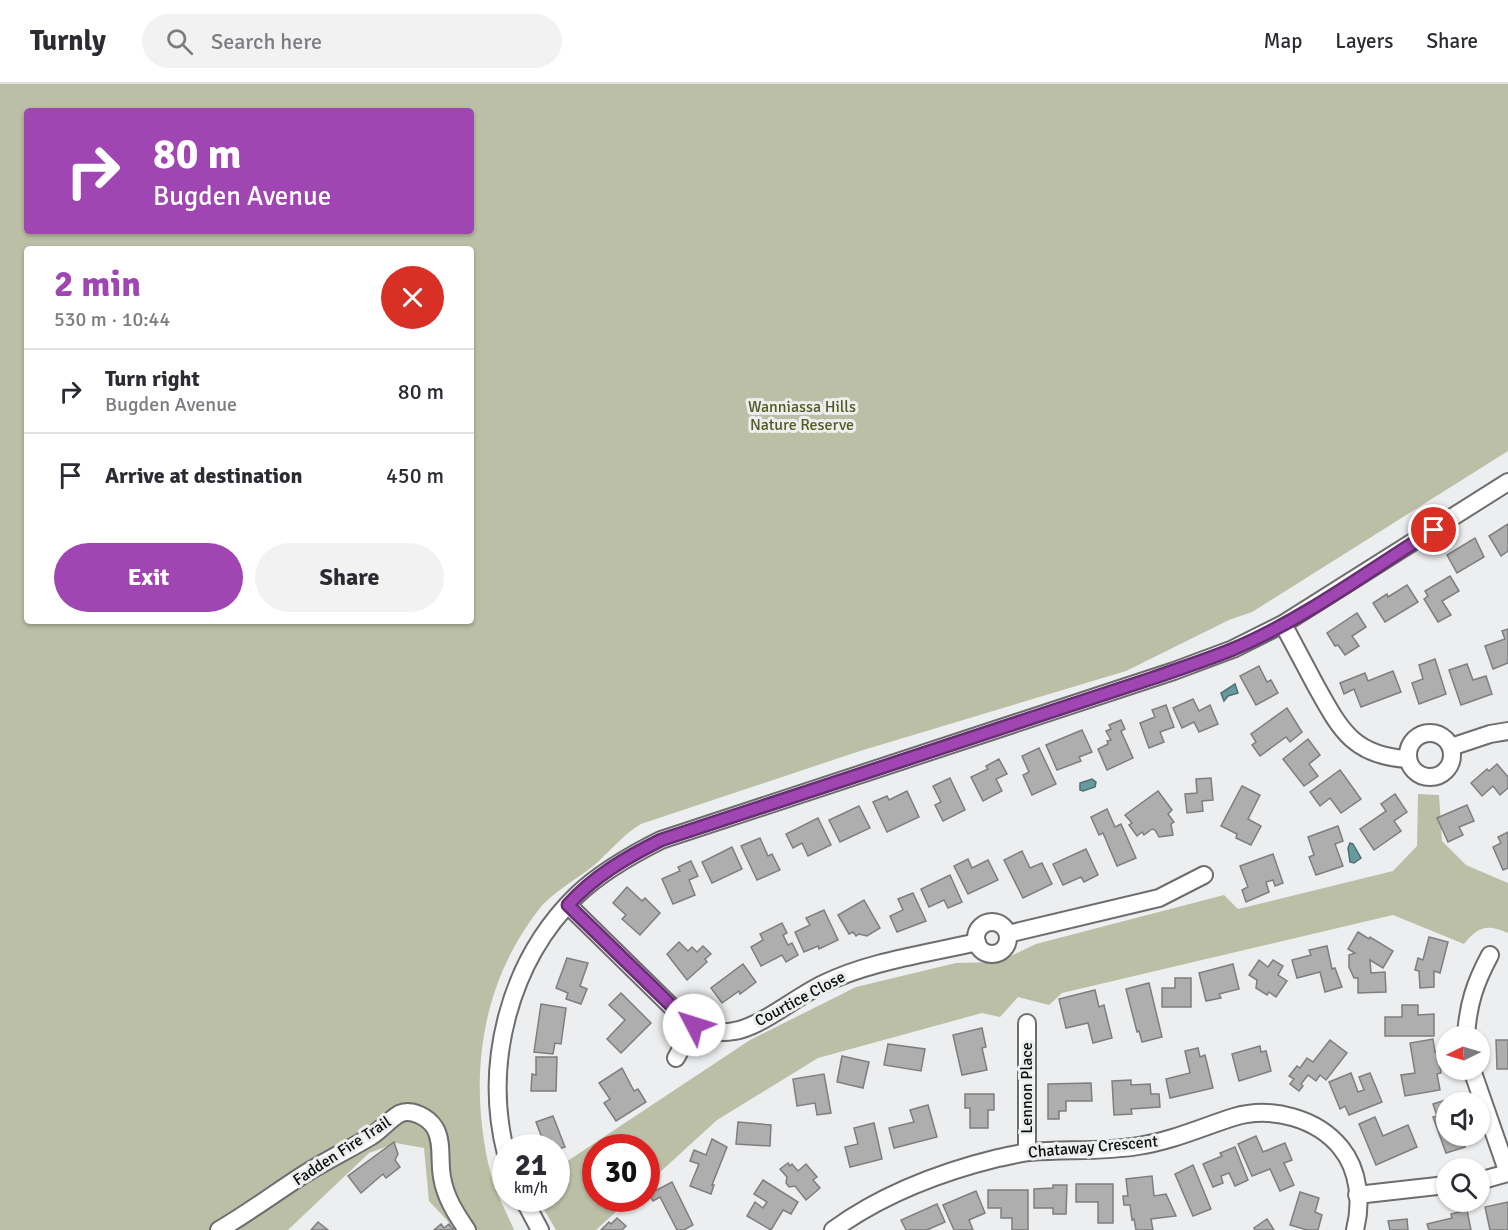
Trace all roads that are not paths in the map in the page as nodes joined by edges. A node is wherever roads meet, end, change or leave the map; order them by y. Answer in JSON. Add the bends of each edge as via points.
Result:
{"nodes":[{"id":1,"x":1508,"y":482,"type":"edge"},
{"id":2,"x":1282,"y":624,"type":"junction"},
{"id":3,"x":1508,"y":731,"type":"edge"},
{"id":4,"x":1451,"y":747,"type":"junction"},
{"id":5,"x":1408,"y":759,"type":"junction"},
{"id":6,"x":1204,"y":875,"type":"dead end"},
{"id":7,"x":568,"y":905,"type":"junction"},
{"id":8,"x":1490,"y":954,"type":"dead end"},
{"id":9,"x":1027,"y":1023,"type":"dead end"},
{"id":10,"x":694,"y":1025,"type":"junction"},
{"id":11,"x":1467,"y":1026,"type":"edge"},
{"id":12,"x":676,"y":1058,"type":"dead end"},
{"id":13,"x":1475,"y":1080,"type":"edge"},
{"id":14,"x":501,"y":1134,"type":"edge"},
{"id":15,"x":1027,"y":1152,"type":"junction"},
{"id":16,"x":1508,"y":1173,"type":"edge"},
{"id":17,"x":1490,"y":1177,"type":"edge"},
{"id":18,"x":1436,"y":1186,"type":"edge"},
{"id":19,"x":1358,"y":1195,"type":"junction"},
{"id":20,"x":530,"y":1212,"type":"edge"},
{"id":21,"x":219,"y":1230,"type":"edge"},
{"id":22,"x":467,"y":1230,"type":"edge"},
{"id":23,"x":540,"y":1230,"type":"edge"},
{"id":24,"x":833,"y":1230,"type":"edge"},
{"id":25,"x":1355,"y":1230,"type":"edge"}],
"edges":[{"from":1,"to":2,"type":"street"},
{"from":2,"to":5,"type":"street","via":[[1342,731],[1365,749]]},
{"from":2,"to":7,"type":"street","via":[[1233,649],[1174,671],[661,840],[610,869]]},
{"from":3,"to":4,"type":"street"},
{"from":4,"to":5,"type":"street","via":[[1438,734],[1420,735],[1408,749]]},
{"from":4,"to":5,"type":"street","via":[[1450,765],[1436,777],[1418,774]]},
{"from":6,"to":10,"type":"street","name":"Courtice Close","via":[[1159,898],[1008,934],[1000,924],[988,922],[979,930],[977,942],[855,971],[823,983],[742,1029],[717,1032]]},
{"from":7,"to":10,"type":"street","name":"Courtice Close"},
{"from":7,"to":14,"type":"street","via":[[533,953],[507,1017],[498,1071]]},
{"from":8,"to":11,"type":"street","via":[[1476,981]]},
{"from":9,"to":15,"type":"street","name":"Lennon Place"},
{"from":10,"to":12,"type":"street"},
{"from":13,"to":16,"type":"street"},
{"from":15,"to":19,"type":"street","name":"Chataway Crescent","via":[[1137,1146],[1173,1139],[1235,1117],[1272,1114],[1306,1122],[1335,1140],[1353,1166]]},
{"from":15,"to":24,"type":"street","name":"Chataway Crescent","via":[[928,1180]]},
{"from":16,"to":17,"type":"street"},
{"from":18,"to":19,"type":"street"},
{"from":19,"to":25,"type":"street","name":"Chataway Crescent"},
{"from":20,"to":23,"type":"street"},
{"from":21,"to":22,"type":"street","name":"Fadden Fire Trail","via":[[405,1113],[416,1113],[434,1126],[445,1191]]}]}
